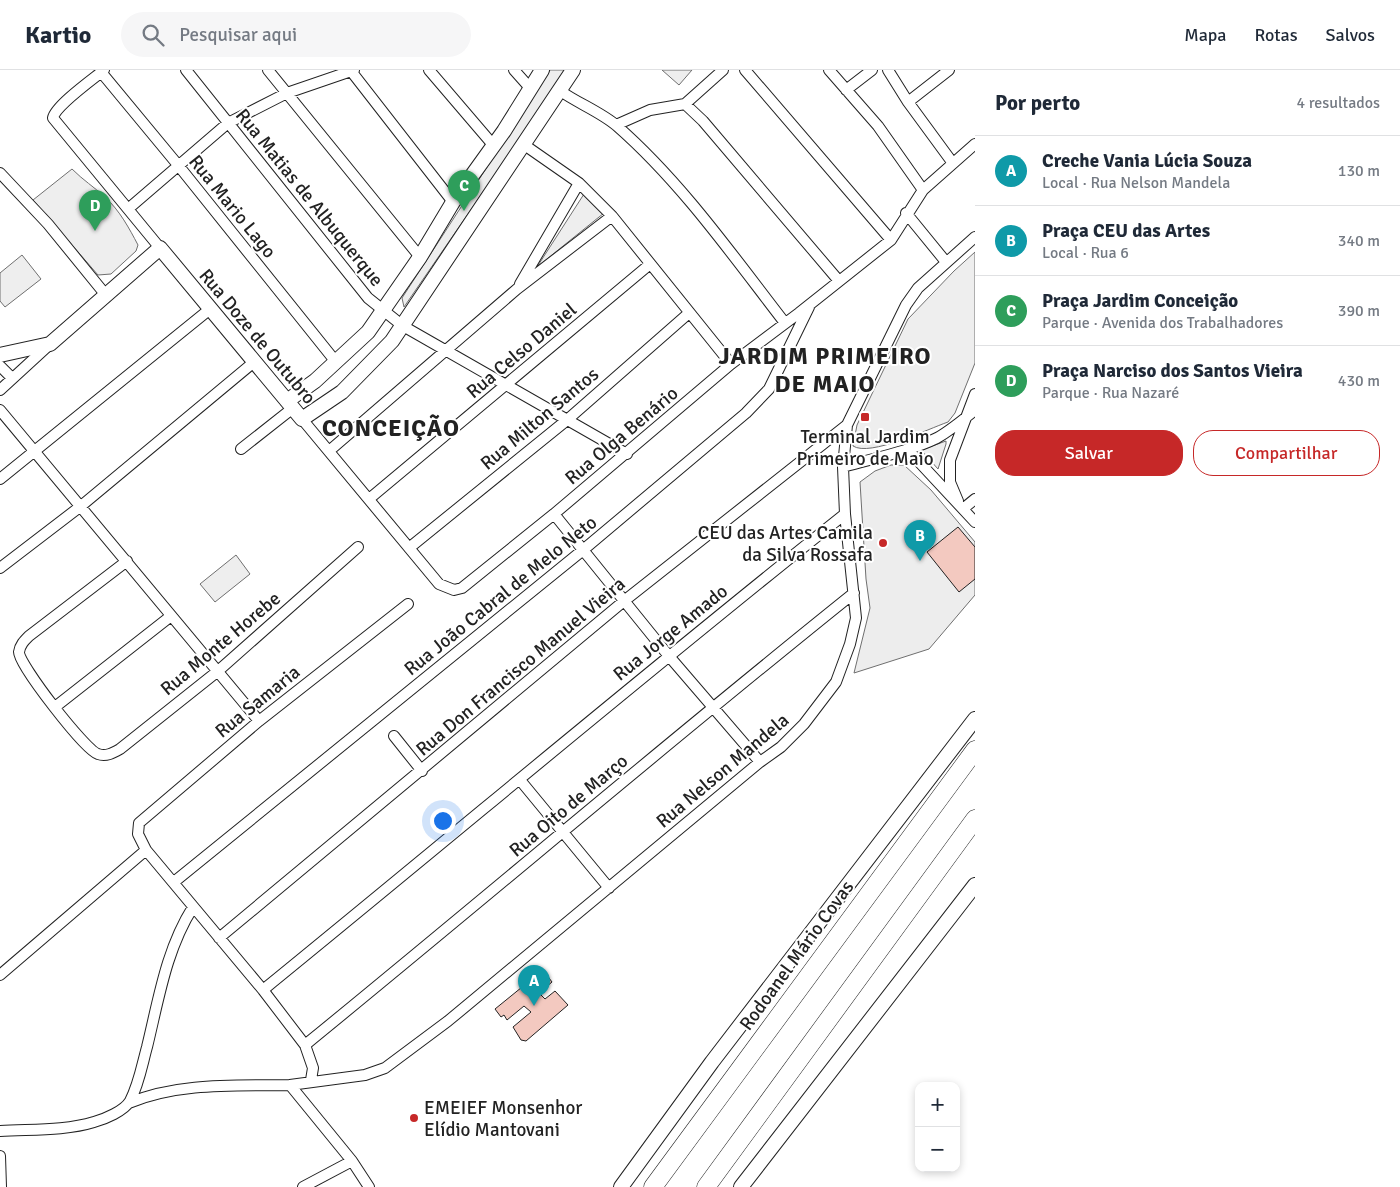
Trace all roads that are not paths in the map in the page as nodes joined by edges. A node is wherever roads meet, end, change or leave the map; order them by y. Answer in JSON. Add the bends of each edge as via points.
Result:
{"nodes":[{"id":1,"x":186,"y":70,"type":"edge"},
{"id":2,"x":268,"y":70,"type":"edge"},
{"id":3,"x":429,"y":70,"type":"edge"},
{"id":4,"x":514,"y":70,"type":"edge"},
{"id":5,"x":542,"y":70,"type":"edge"},
{"id":6,"x":573,"y":70,"type":"edge"},
{"id":7,"x":723,"y":70,"type":"edge"},
{"id":8,"x":745,"y":70,"type":"edge"},
{"id":9,"x":829,"y":70,"type":"edge"},
{"id":10,"x":872,"y":70,"type":"edge"},
{"id":11,"x":888,"y":70,"type":"edge"},
{"id":12,"x":949,"y":70,"type":"edge"},
{"id":13,"x":102,"y":71,"type":"edge"},
{"id":14,"x":352,"y":71,"type":"edge"},
{"id":15,"x":326,"y":74,"type":"edge"},
{"id":16,"x":530,"y":88,"type":"junction"},
{"id":17,"x":559,"y":90,"type":"junction"},
{"id":18,"x":846,"y":90,"type":"junction"},
{"id":19,"x":287,"y":93,"type":"junction"},
{"id":20,"x":908,"y":102,"type":"junction"},
{"id":21,"x":685,"y":104,"type":"junction"},
{"id":22,"x":228,"y":123,"type":"junction"},
{"id":23,"x":616,"y":125,"type":"junction"},
{"id":24,"x":523,"y":144,"type":"junction"},
{"id":25,"x":975,"y":144,"type":"edge"},
{"id":26,"x":494,"y":146,"type":"junction"},
{"id":27,"x":952,"y":162,"type":"junction"},
{"id":28,"x":178,"y":165,"type":"junction"},
{"id":29,"x":0,"y":173,"type":"edge"},
{"id":30,"x":579,"y":183,"type":"junction"},
{"id":31,"x":923,"y":190,"type":"junction"},
{"id":32,"x":453,"y":202,"type":"junction"},
{"id":33,"x":128,"y":208,"type":"junction"},
{"id":34,"x":906,"y":213,"type":"junction"},
{"id":35,"x":612,"y":216,"type":"junction"},
{"id":36,"x":975,"y":238,"type":"edge"},
{"id":37,"x":891,"y":240,"type":"junction"},
{"id":38,"x":160,"y":248,"type":"junction"},
{"id":39,"x":420,"y":257,"type":"junction"},
{"id":40,"x":946,"y":262,"type":"junction"},
{"id":41,"x":649,"y":265,"type":"junction"},
{"id":42,"x":839,"y":280,"type":"junction"},
{"id":43,"x":517,"y":289,"type":"junction"},
{"id":44,"x":105,"y":294,"type":"junction"},
{"id":45,"x":811,"y":304,"type":"junction"},
{"id":46,"x":210,"y":309,"type":"junction"},
{"id":47,"x":384,"y":311,"type":"junction"},
{"id":48,"x":689,"y":313,"type":"junction"},
{"id":49,"x":785,"y":324,"type":"junction"},
{"id":50,"x":403,"y":326,"type":"junction"},
{"id":51,"x":50,"y":344,"type":"junction"},
{"id":52,"x":447,"y":351,"type":"junction"},
{"id":53,"x":0,"y":354,"type":"edge"},
{"id":54,"x":254,"y":362,"type":"junction"},
{"id":55,"x":336,"y":362,"type":"junction"},
{"id":56,"x":731,"y":364,"type":"junction"},
{"id":57,"x":0,"y":366,"type":"edge"},
{"id":58,"x":12,"y":378,"type":"junction"},
{"id":59,"x":506,"y":386,"type":"junction"},
{"id":60,"x":0,"y":390,"type":"edge"},
{"id":61,"x":975,"y":394,"type":"edge"},
{"id":62,"x":290,"y":404,"type":"junction"},
{"id":63,"x":0,"y":410,"type":"edge"},
{"id":64,"x":975,"y":410,"type":"edge"},
{"id":65,"x":966,"y":417,"type":"junction"},
{"id":66,"x":302,"y":419,"type":"junction"},
{"id":67,"x":567,"y":420,"type":"junction"},
{"id":68,"x":847,"y":425,"type":"junction"},
{"id":69,"x":241,"y":449,"type":"dead end"},
{"id":70,"x":907,"y":449,"type":"junction"},
{"id":71,"x":35,"y":451,"type":"junction"},
{"id":72,"x":329,"y":451,"type":"junction"},
{"id":73,"x":627,"y":454,"type":"junction"},
{"id":74,"x":843,"y":467,"type":"junction"},
{"id":75,"x":0,"y":479,"type":"edge"},
{"id":76,"x":369,"y":499,"type":"junction"},
{"id":77,"x":975,"y":499,"type":"edge"},
{"id":78,"x":961,"y":505,"type":"junction"},
{"id":79,"x":82,"y":506,"type":"junction"},
{"id":80,"x":554,"y":514,"type":"junction"},
{"id":81,"x":845,"y":514,"type":"junction"},
{"id":82,"x":975,"y":522,"type":"edge"},
{"id":83,"x":358,"y":547,"type":"dead end"},
{"id":84,"x":409,"y":548,"type":"junction"},
{"id":85,"x":583,"y":550,"type":"junction"},
{"id":86,"x":127,"y":561,"type":"junction"},
{"id":87,"x":0,"y":568,"type":"edge"},
{"id":88,"x":454,"y":590,"type":"joint"},
{"id":89,"x":854,"y":593,"type":"junction"},
{"id":90,"x":624,"y":601,"type":"junction"},
{"id":91,"x":408,"y":604,"type":"dead end"},
{"id":92,"x":172,"y":616,"type":"junction"},
{"id":93,"x":668,"y":655,"type":"junction"},
{"id":94,"x":218,"y":671,"type":"junction"},
{"id":95,"x":55,"y":707,"type":"junction"},
{"id":96,"x":712,"y":707,"type":"junction"},
{"id":97,"x":975,"y":719,"type":"edge"},
{"id":98,"x":258,"y":721,"type":"junction"},
{"id":99,"x":394,"y":736,"type":"dead end"},
{"id":100,"x":975,"y":750,"type":"edge"},
{"id":101,"x":760,"y":762,"type":"junction"},
{"id":102,"x":422,"y":771,"type":"junction"},
{"id":103,"x":520,"y":780,"type":"junction"},
{"id":104,"x":975,"y":819,"type":"edge"},
{"id":105,"x":564,"y":833,"type":"junction"},
{"id":106,"x":146,"y":850,"type":"junction"},
{"id":107,"x":174,"y":882,"type":"junction"},
{"id":108,"x":975,"y":885,"type":"edge"},
{"id":109,"x":609,"y":888,"type":"junction"},
{"id":110,"x":193,"y":907,"type":"junction"},
{"id":111,"x":219,"y":938,"type":"junction"},
{"id":112,"x":0,"y":975,"type":"edge"},
{"id":113,"x":263,"y":990,"type":"junction"},
{"id":114,"x":305,"y":1045,"type":"junction"},
{"id":115,"x":311,"y":1080,"type":"junction"},
{"id":116,"x":290,"y":1085,"type":"junction"},
{"id":117,"x":129,"y":1102,"type":"junction"},
{"id":118,"x":0,"y":1131,"type":"edge"},
{"id":119,"x":0,"y":1156,"type":"edge"},
{"id":120,"x":352,"y":1161,"type":"junction"},
{"id":121,"x":1,"y":1187,"type":"edge"},
{"id":122,"x":303,"y":1187,"type":"edge"},
{"id":123,"x":369,"y":1187,"type":"edge"},
{"id":124,"x":621,"y":1187,"type":"edge"},
{"id":125,"x":653,"y":1187,"type":"edge"},
{"id":126,"x":706,"y":1187,"type":"edge"},
{"id":127,"x":741,"y":1187,"type":"edge"}],
"edges":[{"from":1,"to":22,"type":"street","name":"Rua Matias de Albuquerque"},
{"from":2,"to":19,"type":"street"},
{"from":3,"to":26,"type":"street"},
{"from":4,"to":16,"type":"street"},
{"from":5,"to":16,"type":"street"},
{"from":6,"to":17,"type":"street"},
{"from":7,"to":21,"type":"street"},
{"from":8,"to":37,"type":"street"},
{"from":9,"to":18,"type":"street"},
{"from":10,"to":18,"type":"street"},
{"from":11,"to":20,"type":"street"},
{"from":12,"to":20,"type":"street"},
{"from":13,"to":28,"type":"street","name":"Rua Mario Lago"},
{"from":13,"to":33,"type":"street","name":"Rua Doze de Outubro","via":[[54,114],[55,123]]},
{"from":14,"to":15,"type":"street"},
{"from":14,"to":32,"type":"street"},
{"from":15,"to":19,"type":"street"},
{"from":16,"to":26,"type":"street"},
{"from":17,"to":23,"type":"street"},
{"from":17,"to":24,"type":"street"},
{"from":18,"to":31,"type":"street","via":[[878,126]]},
{"from":19,"to":22,"type":"street"},
{"from":19,"to":39,"type":"street"},
{"from":20,"to":27,"type":"street"},
{"from":21,"to":23,"type":"street","via":[[650,110]]},
{"from":21,"to":42,"type":"street"},
{"from":22,"to":28,"type":"street"},
{"from":22,"to":47,"type":"street","name":"Rua Matias de Albuquerque","via":[[344,270]]},
{"from":23,"to":49,"type":"street","via":[[660,169],[717,236]]},
{"from":24,"to":30,"type":"street"},
{"from":24,"to":50,"type":"street"},
{"from":25,"to":27,"type":"street"},
{"from":26,"to":32,"type":"street"},
{"from":27,"to":31,"type":"street"},
{"from":28,"to":33,"type":"street"},
{"from":28,"to":55,"type":"street","name":"Rua Mario Lago"},
{"from":29,"to":44,"type":"street","via":[[48,224]]},
{"from":30,"to":35,"type":"street"},
{"from":30,"to":43,"type":"street"},
{"from":31,"to":34,"type":"street"},
{"from":32,"to":39,"type":"street"},
{"from":33,"to":38,"type":"street","name":"Rua Doze de Outubro"},
{"from":34,"to":37,"type":"street"},
{"from":34,"to":40,"type":"street"},
{"from":35,"to":41,"type":"street"},
{"from":35,"to":43,"type":"street"},
{"from":36,"to":40,"type":"street","name":"Rua Nelson Mandela"},
{"from":37,"to":42,"type":"street","name":"Rua Olga Benário"},
{"from":38,"to":44,"type":"street"},
{"from":38,"to":46,"type":"street","name":"Rua Doze de Outubro"},
{"from":39,"to":47,"type":"street"},
{"from":40,"to":68,"type":"street","name":"Rua Nelson Mandela","via":[[918,288],[906,305]]},
{"from":41,"to":48,"type":"street"},
{"from":41,"to":59,"type":"street","name":"Rua Celso Daniel"},
{"from":42,"to":45,"type":"street","name":"Rua Olga Benário"},
{"from":43,"to":52,"type":"street"},
{"from":44,"to":51,"type":"street"},
{"from":45,"to":49,"type":"street","name":"Rua Olga Benário"},
{"from":45,"to":85,"type":"street","name":"Rua João Cabral de Melo Neto","via":[[768,390]]},
{"from":46,"to":54,"type":"street","name":"Rua Doze de Outubro"},
{"from":46,"to":71,"type":"street"},
{"from":47,"to":50,"type":"street","name":"Rua Matias de Albuquerque"},
{"from":47,"to":55,"type":"street","via":[[353,348]]},
{"from":48,"to":56,"type":"street"},
{"from":48,"to":67,"type":"street","name":"Rua Milton Santos"},
{"from":49,"to":56,"type":"street","name":"Rua Olga Benário"},
{"from":50,"to":52,"type":"street","name":"Rua Matias de Albuquerque"},
{"from":50,"to":66,"type":"street","via":[[355,380]]},
{"from":51,"to":53,"type":"street"},
{"from":51,"to":58,"type":"street"},
{"from":52,"to":59,"type":"street","name":"Rua Matias de Albuquerque"},
{"from":52,"to":72,"type":"street"},
{"from":54,"to":62,"type":"street","name":"Rua Doze de Outubro"},
{"from":54,"to":79,"type":"street"},
{"from":55,"to":62,"type":"street"},
{"from":56,"to":73,"type":"street","name":"Rua Olga Benário"},
{"from":57,"to":58,"type":"street"},
{"from":58,"to":60,"type":"street"},
{"from":59,"to":67,"type":"street","name":"Rua Matias de Albuquerque"},
{"from":59,"to":76,"type":"street","name":"Rua Celso Daniel"},
{"from":61,"to":65,"type":"street"},
{"from":62,"to":66,"type":"street","name":"Rua Doze de Outubro"},
{"from":62,"to":69,"type":"street"},
{"from":63,"to":71,"type":"street"},
{"from":64,"to":65,"type":"street"},
{"from":65,"to":70,"type":"street","via":[[936,438]]},
{"from":65,"to":78,"type":"street","via":[[950,460],[950,482]]},
{"from":66,"to":72,"type":"street","name":"Rua Doze de Outubro"},
{"from":67,"to":73,"type":"street","name":"Rua Matias de Albuquerque"},
{"from":67,"to":84,"type":"street","name":"Rua Milton Santos"},
{"from":68,"to":74,"type":"street","name":"Rua Nelson Mandela"},
{"from":68,"to":90,"type":"street","name":"Rua Don Francisco Manuel Vieira"},
{"from":70,"to":74,"type":"street"},
{"from":70,"to":78,"type":"street"},
{"from":71,"to":75,"type":"street"},
{"from":71,"to":79,"type":"street"},
{"from":72,"to":76,"type":"street","name":"Rua Doze de Outubro"},
{"from":73,"to":80,"type":"street","name":"Rua Olga Benário"},
{"from":74,"to":81,"type":"street","name":"Rua Nelson Mandela"},
{"from":76,"to":84,"type":"street","name":"Rua Doze de Outubro"},
{"from":77,"to":78,"type":"street"},
{"from":78,"to":82,"type":"street"},
{"from":79,"to":86,"type":"street"},
{"from":79,"to":87,"type":"street"},
{"from":80,"to":85,"type":"street"},
{"from":80,"to":88,"type":"street","name":"Rua Olga Benário","via":[[462,588]]},
{"from":81,"to":89,"type":"street","name":"Rua Nelson Mandela"},
{"from":81,"to":93,"type":"street","name":"Rua Jorge Amado"},
{"from":83,"to":94,"type":"street","name":"Rua Monte Horebe"},
{"from":84,"to":88,"type":"street","name":"Rua Doze de Outubro","via":[[439,584]]},
{"from":85,"to":90,"type":"street"},
{"from":85,"to":107,"type":"street","name":"Rua João Cabral de Melo Neto"},
{"from":86,"to":92,"type":"street"},
{"from":86,"to":95,"type":"street","via":[[22,642],[19,652],[25,668]]},
{"from":89,"to":96,"type":"street","name":"Rua Oito de Março"},
{"from":89,"to":101,"type":"street","name":"Rua Nelson Mandela","via":[[856,618],[836,682],[804,724]]},
{"from":90,"to":93,"type":"street"},
{"from":90,"to":102,"type":"street","name":"Rua Don Francisco Manuel Vieira"},
{"from":91,"to":98,"type":"street","name":"Rua Samaria"},
{"from":92,"to":94,"type":"street"},
{"from":92,"to":95,"type":"street"},
{"from":93,"to":96,"type":"street"},
{"from":93,"to":103,"type":"street","name":"Rua Jorge Amado"},
{"from":94,"to":95,"type":"street","name":"Rua Monte Horebe","via":[[110,754],[99,754],[84,743]]},
{"from":94,"to":98,"type":"street"},
{"from":96,"to":101,"type":"street"},
{"from":96,"to":105,"type":"street","name":"Rua Oito de Março"},
{"from":97,"to":124,"type":"street","via":[[712,1062]]},
{"from":98,"to":106,"type":"street","name":"Rua Samaria","via":[[139,823],[138,834]]},
{"from":99,"to":102,"type":"street"},
{"from":100,"to":125,"type":"highway","name":"Rodoanel Mário Covas"},
{"from":101,"to":109,"type":"street","name":"Rua Nelson Mandela"},
{"from":102,"to":111,"type":"street","name":"Rua Don Francisco Manuel Vieira"},
{"from":103,"to":105,"type":"street"},
{"from":103,"to":113,"type":"street","name":"Rua Jorge Amado"},
{"from":104,"to":126,"type":"highway"},
{"from":105,"to":109,"type":"street"},
{"from":105,"to":114,"type":"street","name":"Rua Oito de Março"},
{"from":106,"to":107,"type":"street"},
{"from":106,"to":112,"type":"street"},
{"from":107,"to":110,"type":"street"},
{"from":108,"to":127,"type":"street"},
{"from":109,"to":115,"type":"street","name":"Rua Nelson Mandela","via":[[448,1021],[385,1068],[365,1075]]},
{"from":110,"to":111,"type":"street"},
{"from":110,"to":117,"type":"street","via":[[170,954],[138,1082]]},
{"from":111,"to":113,"type":"street"},
{"from":113,"to":114,"type":"street"},
{"from":114,"to":115,"type":"street","via":[[313,1068]]},
{"from":115,"to":116,"type":"street","name":"Rua Nelson Mandela"},
{"from":116,"to":117,"type":"street","name":"Rua Nelson Mandela","via":[[170,1090]]},
{"from":116,"to":120,"type":"street"},
{"from":117,"to":118,"type":"street","name":"Rua Nelson Mandela","via":[[108,1116],[85,1124]]},
{"from":119,"to":121,"type":"street"},
{"from":120,"to":122,"type":"street"},
{"from":120,"to":123,"type":"street"}]}
